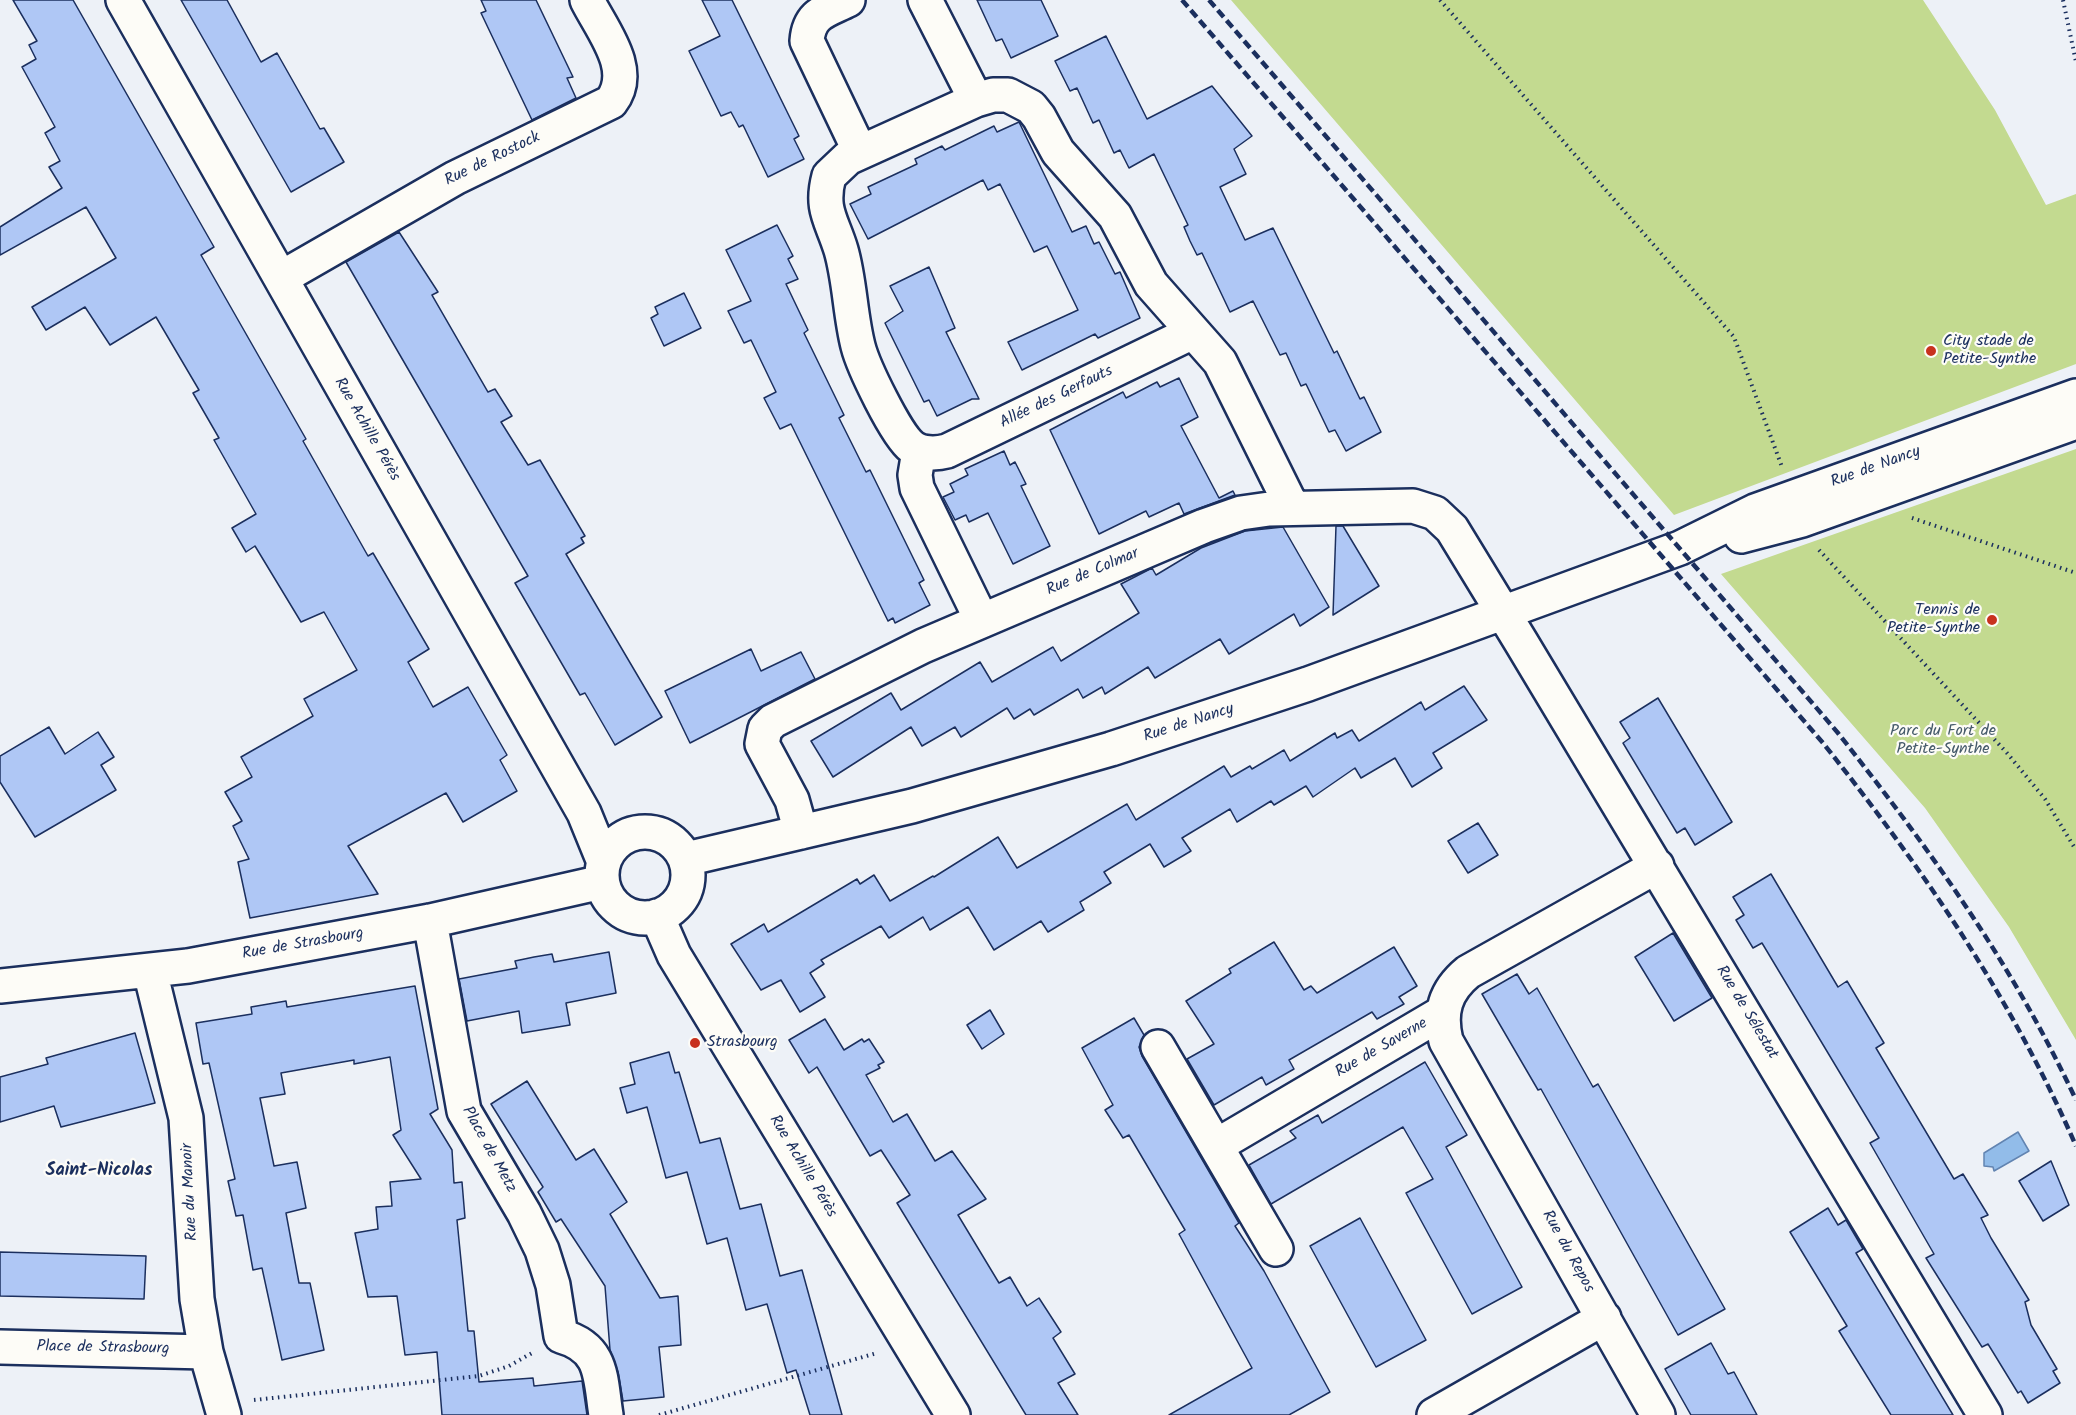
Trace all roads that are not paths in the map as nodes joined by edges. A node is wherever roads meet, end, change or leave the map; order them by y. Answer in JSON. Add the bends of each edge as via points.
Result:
{"nodes":[{"id":1,"x":123,"y":0,"type":"edge"},
{"id":2,"x":587,"y":0,"type":"edge"},
{"id":3,"x":848,"y":0,"type":"edge"},
{"id":4,"x":925,"y":0,"type":"edge"},
{"id":5,"x":976,"y":100,"type":"junction"},
{"id":6,"x":860,"y":152,"type":"junction"},
{"id":7,"x":280,"y":278,"type":"junction"},
{"id":8,"x":1193,"y":332,"type":"junction"},
{"id":9,"x":2076,"y":396,"type":"edge"},
{"id":10,"x":2076,"y":422,"type":"edge"},
{"id":11,"x":919,"y":451,"type":"junction"},
{"id":12,"x":1292,"y":507,"type":"junction"},
{"id":13,"x":1798,"y":508,"type":"junction"},
{"id":14,"x":1502,"y":614,"type":"junction"},
{"id":15,"x":982,"y":621,"type":"junction"},
{"id":16,"x":801,"y":832,"type":"junction"},
{"id":17,"x":686,"y":859,"type":"junction"},
{"id":18,"x":1657,"y":866,"type":"junction"},
{"id":19,"x":603,"y":872,"type":"junction"},
{"id":20,"x":657,"y":916,"type":"junction"},
{"id":21,"x":429,"y":921,"type":"junction"},
{"id":22,"x":150,"y":971,"type":"junction"},
{"id":23,"x":0,"y":986,"type":"edge"},
{"id":24,"x":1442,"y":1013,"type":"junction"},
{"id":25,"x":1158,"y":1047,"type":"dead end"},
{"id":26,"x":1216,"y":1146,"type":"junction"},
{"id":27,"x":1276,"y":1249,"type":"dead end"},
{"id":28,"x":1604,"y":1318,"type":"junction"},
{"id":29,"x":0,"y":1347,"type":"edge"},
{"id":30,"x":206,"y":1352,"type":"junction"},
{"id":31,"x":222,"y":1410,"type":"edge"},
{"id":32,"x":606,"y":1415,"type":"edge"},
{"id":33,"x":953,"y":1415,"type":"edge"},
{"id":34,"x":1434,"y":1415,"type":"edge"},
{"id":35,"x":1658,"y":1415,"type":"edge"},
{"id":36,"x":1985,"y":1415,"type":"edge"}],
"edges":[{"from":1,"to":7,"type":"street","name":"Rue Achille Pérès"},
{"from":2,"to":7,"type":"street","name":"Rue de Rostock","via":[[621,74],[618,92],[611,102],[455,178]]},
{"from":3,"to":6,"type":"street","via":[[818,14],[811,22],[807,41]]},
{"from":4,"to":5,"type":"street"},
{"from":5,"to":6,"type":"street"},
{"from":5,"to":8,"type":"street","via":[[1008,95],[1031,107],[1058,152],[1115,216],[1151,284]]},
{"from":6,"to":11,"type":"street","via":[[837,166],[829,176],[826,212],[841,250],[858,348],[896,427]]},
{"from":7,"to":19,"type":"street","name":"Rue Achille Pérès","via":[[578,803],[594,833]]},
{"from":8,"to":11,"type":"street","name":"Allée des Gerfauts","via":[[947,451]]},
{"from":8,"to":12,"type":"street","via":[[1220,362]]},
{"from":9,"to":13,"type":"street","name":"Rue de Nancy"},
{"from":10,"to":13,"type":"street","name":"Rue de Nancy","via":[[1858,500]]},
{"from":11,"to":15,"type":"street","via":[[917,488]]},
{"from":12,"to":14,"type":"street","name":"Rue de Colmar","via":[[1413,506],[1435,513],[1452,530]]},
{"from":12,"to":15,"type":"street","name":"Rue de Colmar","via":[[1225,518]]},
{"from":13,"to":14,"type":"street","name":"Rue de Nancy"},
{"from":14,"to":16,"type":"street","name":"Rue de Nancy","via":[[1235,710],[1111,749],[912,806]]},
{"from":14,"to":18,"type":"street","name":"Rue de Sélestat"},
{"from":15,"to":16,"type":"street","name":"Rue de Colmar","via":[[907,654],[768,725],[762,744],[792,800]]},
{"from":16,"to":17,"type":"street","name":"Rue de Nancy"},
{"from":17,"to":19,"type":"street","via":[[670,839],[642,831],[618,841]]},
{"from":17,"to":20,"type":"street","via":[[689,877],[684,894],[673,908]]},
{"from":18,"to":24,"type":"street","name":"Rue de Saverne","via":[[1468,972],[1456,982]]},
{"from":18,"to":36,"type":"street","name":"Rue de Sélestat"},
{"from":19,"to":20,"type":"street","via":[[608,898],[620,910],[644,918]]},
{"from":19,"to":21,"type":"street","name":"Rue de Strasbourg"},
{"from":20,"to":33,"type":"street","name":"Rue Achille Pérès","via":[[668,945]]},
{"from":21,"to":22,"type":"street","name":"Rue de Strasbourg"},
{"from":21,"to":32,"type":"street","name":"Place de Metz","via":[[464,1111],[542,1250],[553,1285],[561,1336],[578,1342],[598,1365]]},
{"from":22,"to":23,"type":"street","name":"Rue de Strasbourg"},
{"from":22,"to":30,"type":"street","name":"Rue du Manoir","via":[[189,1132],[197,1299]]},
{"from":24,"to":26,"type":"street","name":"Rue de Saverne"},
{"from":24,"to":28,"type":"street","name":"Rue du Repos","via":[[1446,1041]]},
{"from":25,"to":26,"type":"street"},
{"from":26,"to":27,"type":"street"},
{"from":28,"to":34,"type":"street"},
{"from":28,"to":35,"type":"street","name":"Rue du Repos"},
{"from":29,"to":30,"type":"street","name":"Place de Strasbourg"},
{"from":30,"to":31,"type":"street","name":"Rue du Manoir"}]}
